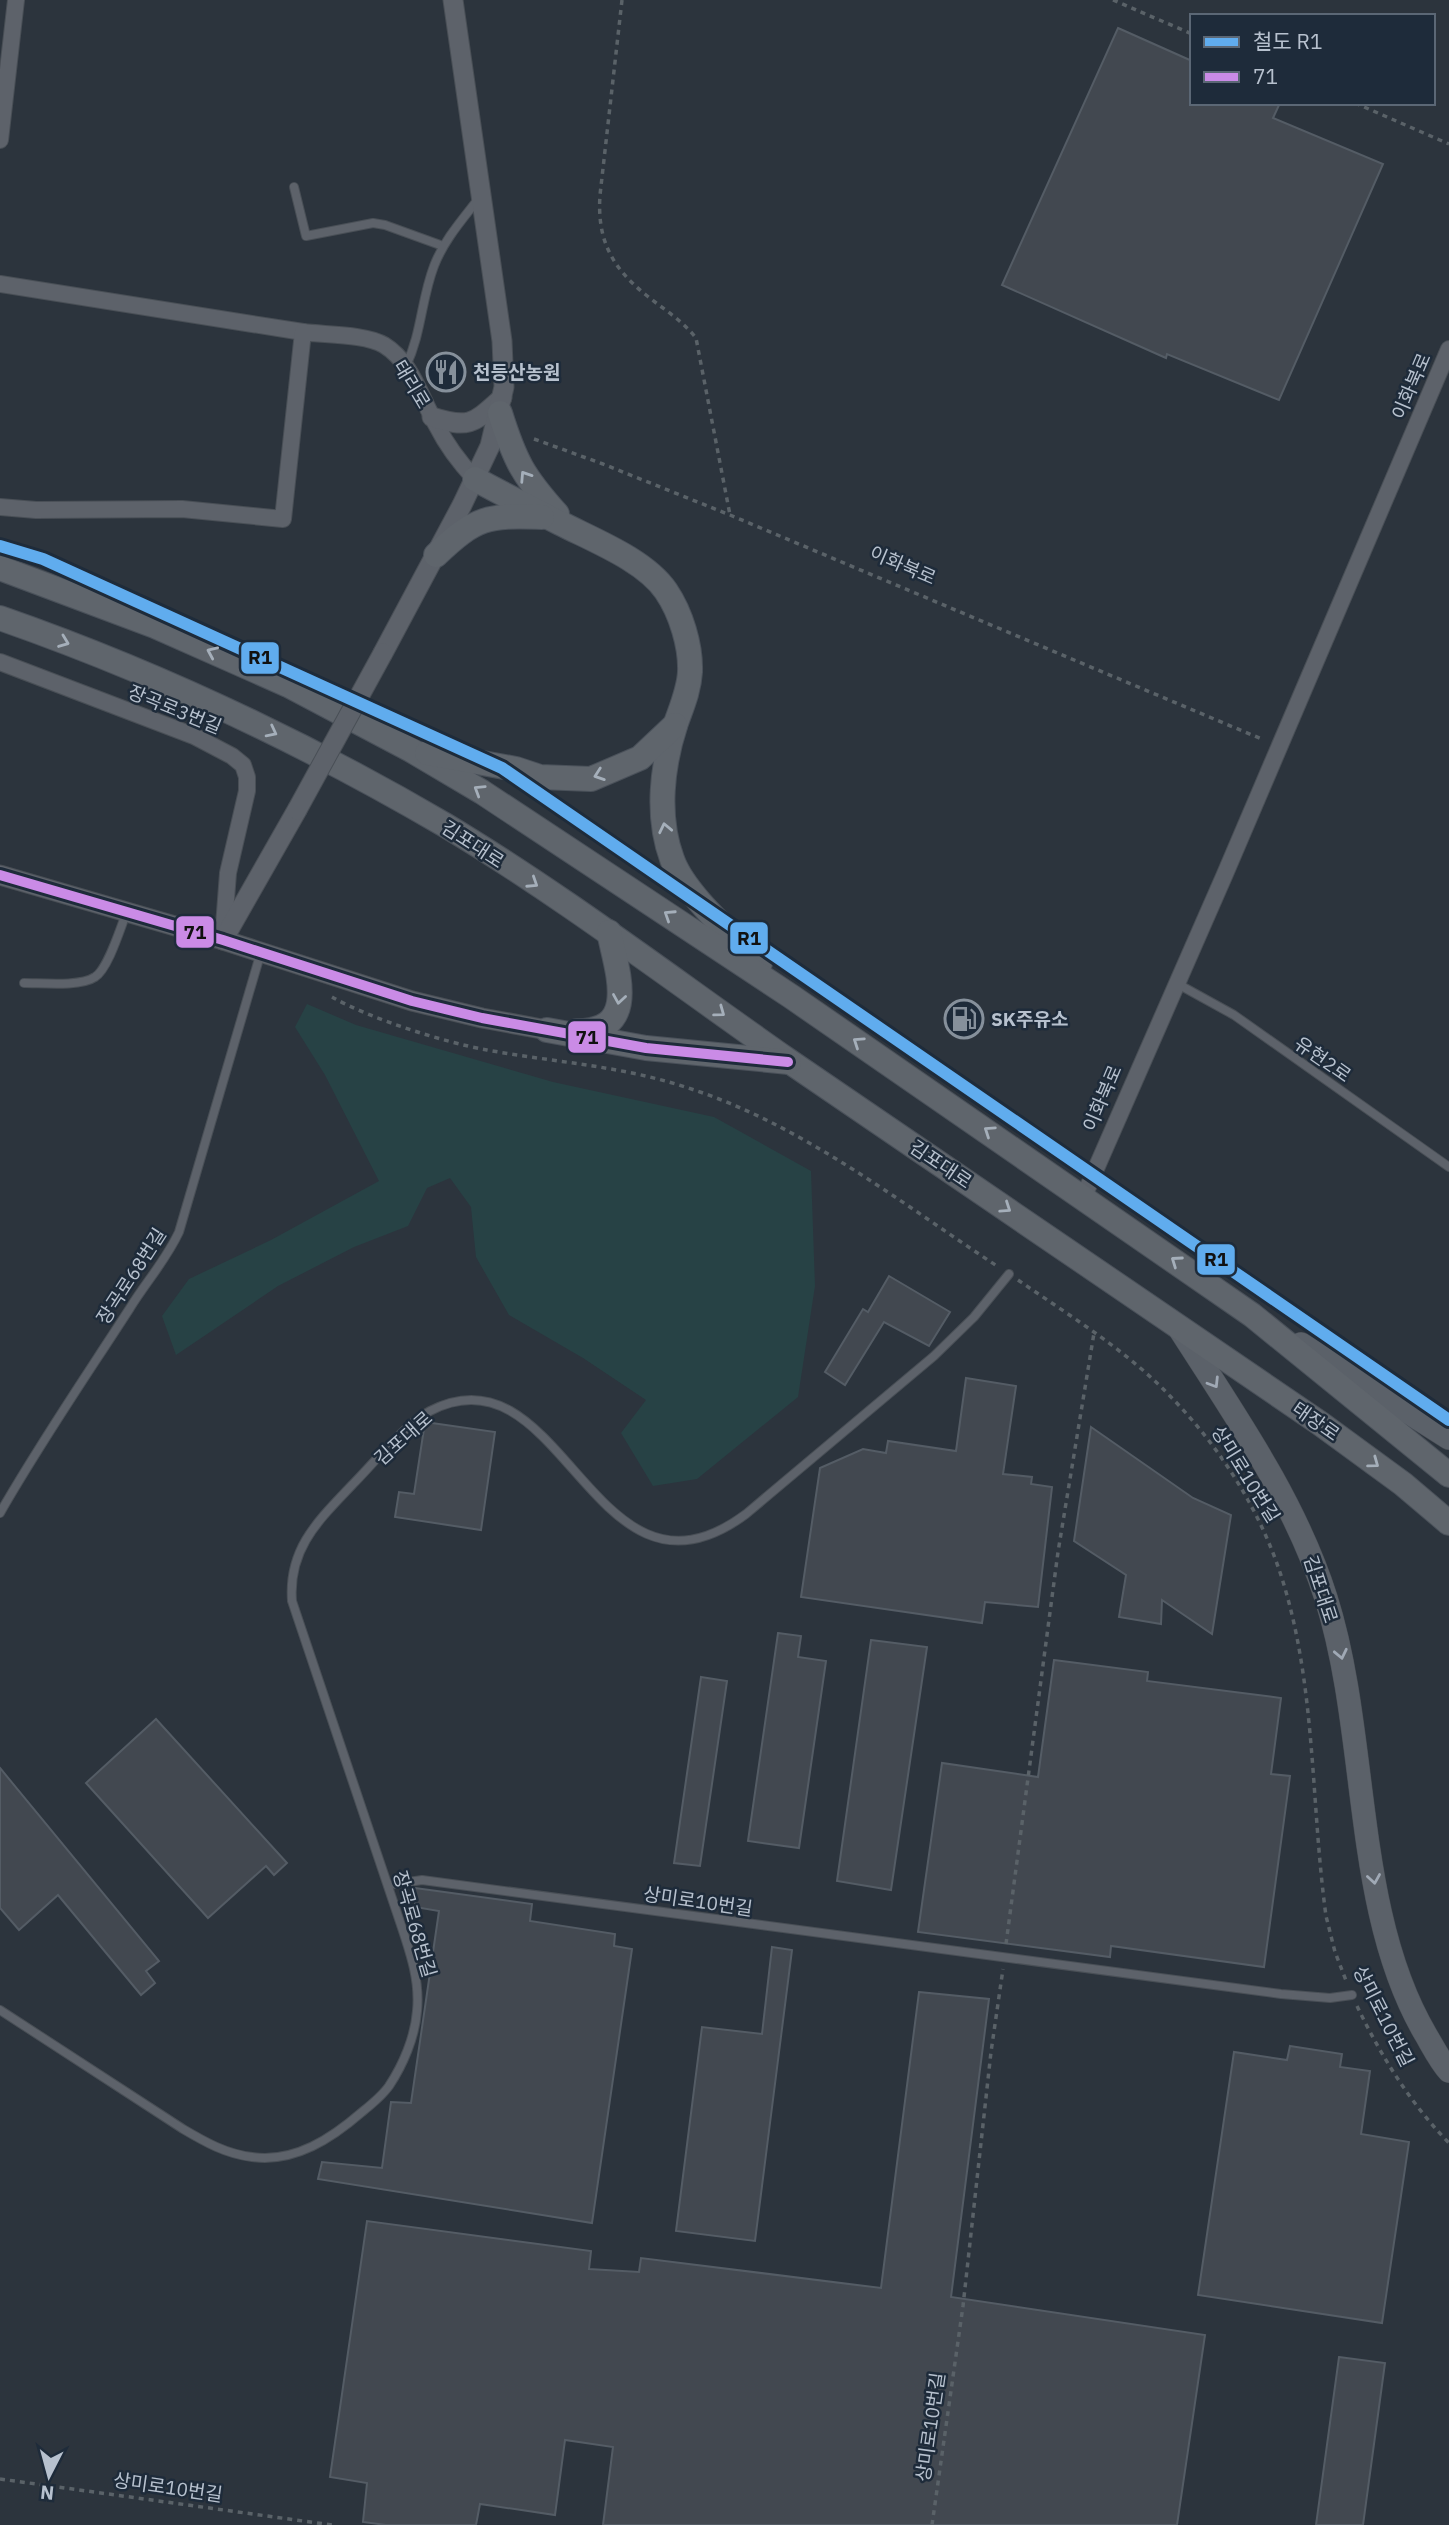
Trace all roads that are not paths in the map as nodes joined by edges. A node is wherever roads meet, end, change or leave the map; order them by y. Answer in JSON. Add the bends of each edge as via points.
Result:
{"nodes":[{"id":1,"x":16,"y":0,"type":"edge"},
{"id":2,"x":453,"y":0,"type":"edge"},
{"id":3,"x":0,"y":140,"type":"edge"},
{"id":4,"x":294,"y":187,"type":"dead end"},
{"id":5,"x":482,"y":195,"type":"junction"},
{"id":6,"x":443,"y":246,"type":"junction"},
{"id":7,"x":0,"y":284,"type":"edge"},
{"id":8,"x":303,"y":332,"type":"junction"},
{"id":9,"x":1449,"y":349,"type":"edge"},
{"id":10,"x":406,"y":366,"type":"junction"},
{"id":11,"x":503,"y":414,"type":"junction"},
{"id":12,"x":432,"y":417,"type":"junction"},
{"id":13,"x":475,"y":479,"type":"junction"},
{"id":14,"x":0,"y":507,"type":"edge"},
{"id":15,"x":559,"y":522,"type":"junction"},
{"id":16,"x":436,"y":555,"type":"junction"},
{"id":17,"x":0,"y":568,"type":"edge"},
{"id":18,"x":0,"y":618,"type":"edge"},
{"id":19,"x":0,"y":662,"type":"edge"},
{"id":20,"x":675,"y":725,"type":"junction"},
{"id":21,"x":411,"y":750,"type":"junction"},
{"id":22,"x":0,"y":875,"type":"edge"},
{"id":23,"x":127,"y":914,"type":"junction"},
{"id":24,"x":609,"y":932,"type":"junction"},
{"id":25,"x":223,"y":940,"type":"junction"},
{"id":26,"x":261,"y":953,"type":"junction"},
{"id":27,"x":24,"y":983,"type":"dead end"},
{"id":28,"x":1176,"y":983,"type":"junction"},
{"id":29,"x":792,"y":997,"type":"junction"},
{"id":30,"x":547,"y":1030,"type":"junction"},
{"id":31,"x":791,"y":1062,"type":"junction"},
{"id":32,"x":1449,"y":1167,"type":"edge"},
{"id":33,"x":1084,"y":1196,"type":"junction"},
{"id":34,"x":1009,"y":1274,"type":"road end"},
{"id":35,"x":1252,"y":1315,"type":"junction"},
{"id":36,"x":1178,"y":1325,"type":"junction"},
{"id":37,"x":1449,"y":1438,"type":"edge"},
{"id":38,"x":1449,"y":1475,"type":"edge"},
{"id":39,"x":0,"y":1513,"type":"edge"},
{"id":40,"x":1449,"y":1523,"type":"edge"},
{"id":41,"x":310,"y":1658,"type":"joint"},
{"id":42,"x":388,"y":1885,"type":"junction"},
{"id":43,"x":1352,"y":1995,"type":"road end"},
{"id":44,"x":0,"y":2010,"type":"edge"},
{"id":45,"x":1449,"y":2071,"type":"edge"}],
"edges":[{"from":1,"to":3,"type":"street"},
{"from":2,"to":5,"type":"street"},
{"from":4,"to":6,"type":"lane","via":[[306,236],[373,223]]},
{"from":5,"to":6,"type":"lane"},
{"from":5,"to":11,"type":"street","via":[[504,363]]},
{"from":6,"to":10,"type":"lane"},
{"from":7,"to":8,"type":"street","name":"태리로"},
{"from":8,"to":10,"type":"street","name":"태리로","via":[[383,344]]},
{"from":8,"to":14,"type":"street","via":[[284,519],[182,509]]},
{"from":9,"to":28,"type":"street","name":"이화북로"},
{"from":10,"to":12,"type":"street","name":"태리로"},
{"from":11,"to":12,"type":"street","via":[[453,424]]},
{"from":11,"to":13,"type":"street"},
{"from":15,"to":11,"type":"main road","one_way":true,"via":[[517,464]]},
{"from":12,"to":13,"type":"street","name":"태리로","via":[[458,461]]},
{"from":13,"to":15,"type":"main road"},
{"from":13,"to":16,"type":"street"},
{"from":15,"to":16,"type":"main road","via":[[513,516],[487,519],[461,532]]},
{"from":15,"to":20,"type":"main road","via":[[623,556],[666,591],[682,623],[690,671],[687,695]]},
{"from":16,"to":25,"type":"street","bridge":true},
{"from":21,"to":17,"type":"main road","one_way":true,"via":[[275,680],[155,626]]},
{"from":18,"to":24,"type":"main road","name":"김포대로","one_way":true,"via":[[145,673],[360,777],[448,827]]},
{"from":19,"to":25,"type":"street","name":"장곡로3번길","via":[[194,736],[243,765],[247,791],[228,873]]},
{"from":20,"to":21,"type":"main road","one_way":true,"via":[[640,758],[591,779],[540,777]]},
{"from":29,"to":20,"type":"main road","one_way":true,"via":[[689,889],[672,859],[662,810]]},
{"from":29,"to":21,"type":"main road","one_way":true},
{"from":22,"to":23,"type":"street"},
{"from":23,"to":25,"type":"street"},
{"from":23,"to":27,"type":"lane","via":[[97,976],[76,983]]},
{"from":24,"to":30,"type":"main road","one_way":true,"via":[[621,986],[614,1017],[589,1031]]},
{"from":24,"to":31,"type":"main road","name":"김포대로","one_way":true},
{"from":25,"to":26,"type":"street"},
{"from":26,"to":30,"type":"street","via":[[412,1001]]},
{"from":26,"to":39,"type":"lane","name":"장곡로68번길","via":[[176,1239],[69,1399]]},
{"from":28,"to":32,"type":"lane","name":"유현2로","via":[[1234,1016]]},
{"from":28,"to":33,"type":"street","name":"이화북로"},
{"from":33,"to":29,"type":"main road","one_way":true},
{"from":30,"to":31,"type":"main road","via":[[646,1048]]},
{"from":31,"to":36,"type":"main road","name":"김포대로","one_way":true},
{"from":35,"to":33,"type":"main road","one_way":true},
{"from":34,"to":41,"type":"lane","name":"김포대로","via":[[934,1356],[746,1514],[706,1537],[666,1539],[622,1521],[542,1435],[506,1407],[464,1400],[427,1412],[332,1506],[297,1553],[290,1583],[292,1601]]},
{"from":35,"to":37,"type":"main road"},
{"from":35,"to":38,"type":"main road","name":"태장로"},
{"from":36,"to":40,"type":"main road","name":"태장로","one_way":true,"via":[[1321,1424]]},
{"from":36,"to":45,"type":"main road","name":"김포대로","one_way":true,"via":[[1281,1494],[1326,1597],[1341,1653],[1375,1884],[1390,1953],[1414,2015]]},
{"from":41,"to":42,"type":"lane","name":"장곡로68번길"},
{"from":42,"to":43,"type":"lane","name":"상미로10번길","via":[[422,1880],[1281,1994]]},
{"from":42,"to":44,"type":"lane","name":"장곡로68번길","via":[[418,1990],[409,2046],[376,2101],[320,2144],[301,2151],[254,2158],[210,2145]]}]}
